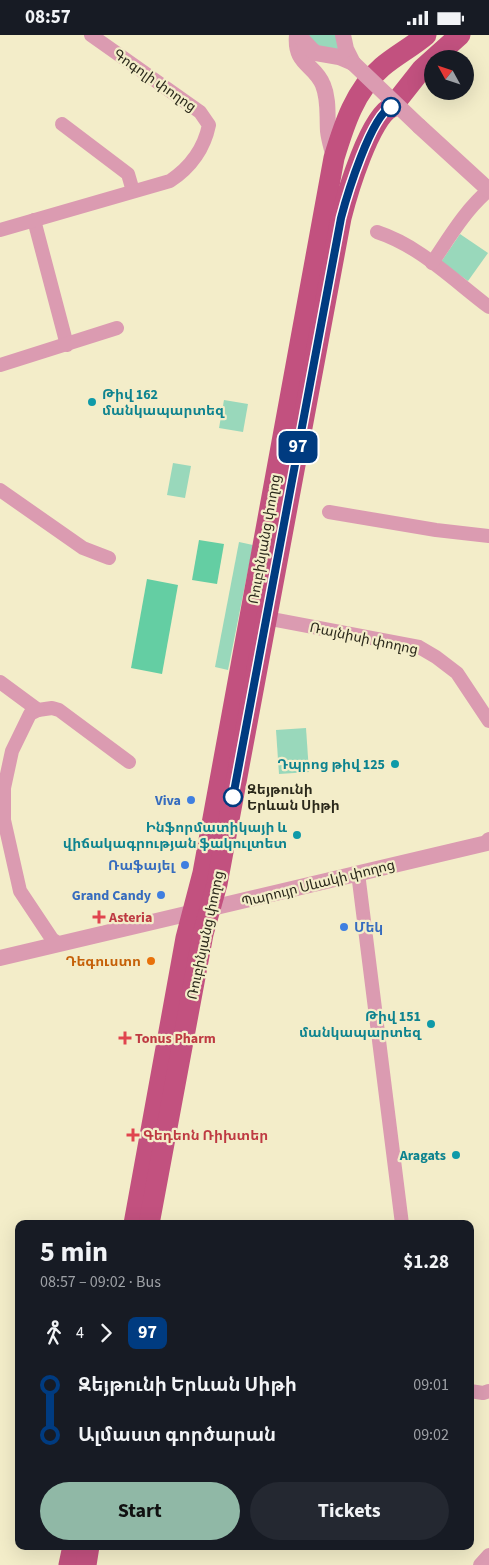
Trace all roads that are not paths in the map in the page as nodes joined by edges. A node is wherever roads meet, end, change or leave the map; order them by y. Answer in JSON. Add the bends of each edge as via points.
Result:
{"nodes":[{"id":1,"x":91,"y":35,"type":"edge"},
{"id":2,"x":298,"y":35,"type":"edge"},
{"id":3,"x":343,"y":35,"type":"edge"},
{"id":4,"x":426,"y":35,"type":"edge"},
{"id":5,"x":460,"y":35,"type":"edge"},
{"id":6,"x":353,"y":63,"type":"junction"},
{"id":7,"x":386,"y":63,"type":"junction"},
{"id":8,"x":410,"y":85,"type":"junction"},
{"id":9,"x":362,"y":89,"type":"junction"},
{"id":10,"x":387,"y":109,"type":"junction"},
{"id":11,"x":62,"y":124,"type":"dead end"},
{"id":12,"x":334,"y":158,"type":"junction"},
{"id":13,"x":489,"y":190,"type":"edge"},
{"id":14,"x":133,"y":191,"type":"junction"},
{"id":15,"x":34,"y":220,"type":"junction"},
{"id":16,"x":0,"y":230,"type":"edge"},
{"id":17,"x":377,"y":231,"type":"dead end"},
{"id":18,"x":432,"y":263,"type":"junction"},
{"id":19,"x":489,"y":307,"type":"edge"},
{"id":20,"x":117,"y":328,"type":"dead end"},
{"id":21,"x":67,"y":345,"type":"junction"},
{"id":22,"x":0,"y":365,"type":"edge"},
{"id":23,"x":0,"y":490,"type":"edge"},
{"id":24,"x":328,"y":512,"type":"dead end"},
{"id":25,"x":489,"y":536,"type":"edge"},
{"id":26,"x":109,"y":558,"type":"dead end"},
{"id":27,"x":266,"y":618,"type":"junction"},
{"id":28,"x":0,"y":682,"type":"edge"},
{"id":29,"x":38,"y":710,"type":"junction"},
{"id":30,"x":489,"y":721,"type":"edge"},
{"id":31,"x":129,"y":762,"type":"dead end"},
{"id":32,"x":489,"y":840,"type":"edge"},
{"id":33,"x":489,"y":852,"type":"edge"},
{"id":34,"x":359,"y":878,"type":"junction"},
{"id":35,"x":200,"y":916,"type":"junction"},
{"id":36,"x":59,"y":944,"type":"junction"},
{"id":37,"x":0,"y":958,"type":"edge"},
{"id":38,"x":0,"y":968,"type":"edge"},
{"id":39,"x":135,"y":1220,"type":"edge"},
{"id":40,"x":150,"y":1220,"type":"edge"},
{"id":41,"x":402,"y":1220,"type":"edge"},
{"id":42,"x":489,"y":1391,"type":"edge"},
{"id":43,"x":474,"y":1392,"type":"edge"},
{"id":44,"x":72,"y":1550,"type":"edge"},
{"id":45,"x":89,"y":1550,"type":"edge"},
{"id":46,"x":489,"y":1555,"type":"edge"},
{"id":47,"x":70,"y":1565,"type":"edge"},
{"id":48,"x":86,"y":1565,"type":"edge"},
{"id":49,"x":480,"y":1565,"type":"edge"}],
"edges":[{"from":1,"to":14,"type":"street","name":"Գոգոլի փողոց","via":[[200,112],[209,125],[194,159],[182,173],[170,181]]},
{"from":2,"to":6,"type":"street","via":[[316,53]]},
{"from":2,"to":12,"type":"street","via":[[297,47],[303,61],[322,81],[325,89],[328,134]]},
{"from":3,"to":6,"type":"street"},
{"from":4,"to":7,"type":"main road","name":"Ռուբինյանց փողոց"},
{"from":5,"to":8,"type":"main road","name":"Ռուբինյանց փողոց","via":[[422,69]]},
{"from":6,"to":13,"type":"street","bridge":true},
{"from":7,"to":8,"type":"main road","via":[[400,70]]},
{"from":7,"to":9,"type":"main road","name":"Ռուբինյանց փողոց"},
{"from":8,"to":10,"type":"main road","name":"Ռուբինյանց փողոց"},
{"from":9,"to":10,"type":"main road","via":[[373,102]]},
{"from":9,"to":12,"type":"main road","name":"Ռուբինյանց փողոց","via":[[347,117]]},
{"from":10,"to":27,"type":"main road","name":"Ռուբինյանց փողոց","via":[[362,153],[341,218]]},
{"from":11,"to":14,"type":"street","via":[[128,173]]},
{"from":12,"to":35,"type":"main road","name":"Ռուբինյանց փողոց","via":[[205,863]]},
{"from":13,"to":18,"type":"street","via":[[459,223]]},
{"from":14,"to":15,"type":"street"},
{"from":15,"to":16,"type":"street"},
{"from":15,"to":21,"type":"street"},
{"from":17,"to":18,"type":"street","via":[[396,238]]},
{"from":18,"to":19,"type":"street"},
{"from":20,"to":21,"type":"street"},
{"from":21,"to":22,"type":"street"},
{"from":23,"to":26,"type":"street","via":[[83,548]]},
{"from":24,"to":25,"type":"street"},
{"from":27,"to":30,"type":"street","name":"Ռայնիսի փողոց","via":[[419,647],[457,673]]},
{"from":27,"to":35,"type":"main road","name":"Ռուբինյանց փողոց","via":[[217,883]]},
{"from":28,"to":29,"type":"street"},
{"from":29,"to":31,"type":"street","via":[[59,710]]},
{"from":29,"to":36,"type":"street","via":[[30,714],[12,751],[4,788],[4,821],[20,891],[52,939]]},
{"from":32,"to":34,"type":"street","name":"Պարույր Սևակի փողոց"},
{"from":33,"to":34,"type":"street","name":"Պարույր Սևակի փողոց"},
{"from":34,"to":35,"type":"street","name":"Պարույր Սևակի փողոց"},
{"from":34,"to":41,"type":"street"},
{"from":35,"to":36,"type":"street","name":"Պարույր Սևակի փողոց"},
{"from":35,"to":38,"type":"street","name":"Պարույր Սևակի փողոց"},
{"from":35,"to":39,"type":"main road","name":"Ռուբինյանց փողոց"},
{"from":35,"to":40,"type":"main road","name":"Ռուբինյանց փողոց","via":[[202,939]]},
{"from":36,"to":37,"type":"street","name":"Պարույր Սևակի փողոց"},
{"from":42,"to":43,"type":"street"},
{"from":44,"to":47,"type":"main road"},
{"from":45,"to":48,"type":"main road"},
{"from":46,"to":49,"type":"street"}]}
